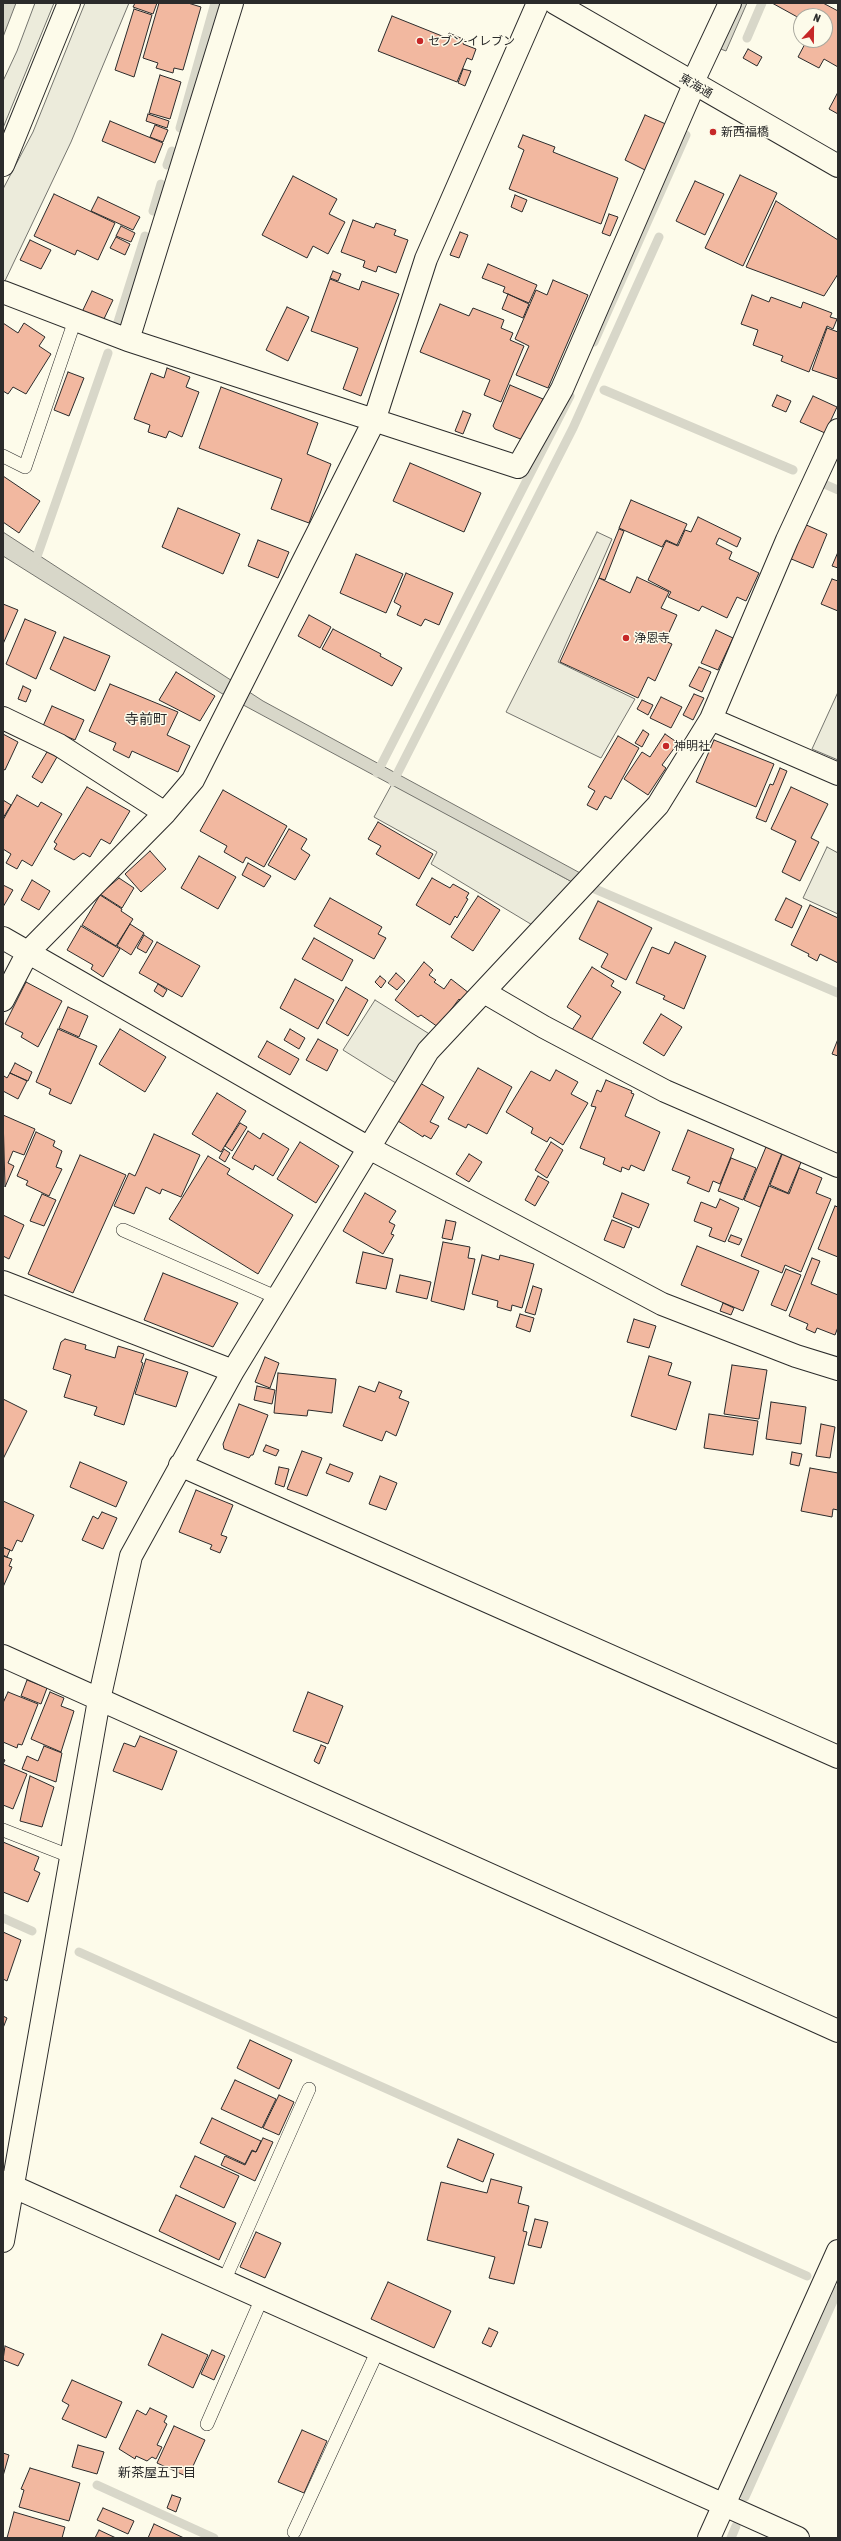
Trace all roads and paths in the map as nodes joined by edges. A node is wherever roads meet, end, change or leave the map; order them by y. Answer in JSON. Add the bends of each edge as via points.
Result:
{"nodes":[{"id":1,"x":69,"y":3,"type":"edge"},
{"id":2,"x":232,"y":3,"type":"edge"},
{"id":3,"x":538,"y":3,"type":"edge"},
{"id":4,"x":555,"y":3,"type":"edge"},
{"id":5,"x":730,"y":3,"type":"edge"},
{"id":6,"x":693,"y":84,"type":"junction"},
{"id":7,"x":3,"y":165,"type":"edge"},
{"id":8,"x":838,"y":166,"type":"edge"},
{"id":9,"x":3,"y":292,"type":"edge"},
{"id":10,"x":75,"y":320,"type":"junction"},
{"id":11,"x":128,"y":340,"type":"junction"},
{"id":12,"x":374,"y":421,"type":"junction"},
{"id":13,"x":838,"y":430,"type":"edge"},
{"id":14,"x":3,"y":456,"type":"edge"},
{"id":15,"x":3,"y":718,"type":"edge"},
{"id":16,"x":711,"y":719,"type":"junction"},
{"id":17,"x":838,"y":774,"type":"edge"},
{"id":18,"x":165,"y":813,"type":"junction"},
{"id":19,"x":3,"y":938,"type":"edge"},
{"id":20,"x":28,"y":952,"type":"junction"},
{"id":21,"x":484,"y":992,"type":"junction"},
{"id":22,"x":3,"y":1000,"type":"edge"},
{"id":23,"x":369,"y":1148,"type":"junction"},
{"id":24,"x":838,"y":1166,"type":"edge"},
{"id":25,"x":123,"y":1230,"type":"dead end"},
{"id":26,"x":3,"y":1282,"type":"edge"},
{"id":27,"x":278,"y":1298,"type":"junction"},
{"id":28,"x":838,"y":1369,"type":"edge"},
{"id":29,"x":233,"y":1371,"type":"junction"},
{"id":30,"x":180,"y":1465,"type":"junction"},
{"id":31,"x":3,"y":1656,"type":"edge"},
{"id":32,"x":99,"y":1700,"type":"junction"},
{"id":33,"x":838,"y":1757,"type":"edge"},
{"id":34,"x":3,"y":1830,"type":"edge"},
{"id":35,"x":72,"y":1857,"type":"junction"},
{"id":36,"x":838,"y":2031,"type":"edge"},
{"id":37,"x":309,"y":2089,"type":"dead end"},
{"id":38,"x":8,"y":2185,"type":"edge"},
{"id":39,"x":3,"y":2241,"type":"edge"},
{"id":40,"x":838,"y":2251,"type":"edge"},
{"id":41,"x":224,"y":2281,"type":"junction"},
{"id":42,"x":262,"y":2298,"type":"junction"},
{"id":43,"x":378,"y":2350,"type":"junction"},
{"id":44,"x":206,"y":2424,"type":"dead end"},
{"id":45,"x":724,"y":2504,"type":"junction"},
{"id":46,"x":294,"y":2532,"type":"dead end"},
{"id":47,"x":709,"y":2538,"type":"edge"},
{"id":48,"x":798,"y":2538,"type":"edge"}],
"edges":[{"from":1,"to":7,"type":"street"},
{"from":2,"to":11,"type":"street"},
{"from":3,"to":12,"type":"street","via":[[426,259]]},
{"from":4,"to":6,"type":"street","name":"東海通"},
{"from":5,"to":6,"type":"street"},
{"from":6,"to":8,"type":"street","name":"東海通"},
{"from":6,"to":12,"type":"street","via":[[562,389],[518,467]]},
{"from":9,"to":10,"type":"street"},
{"from":10,"to":11,"type":"street"},
{"from":10,"to":14,"type":"lane","via":[[25,467]]},
{"from":11,"to":12,"type":"street"},
{"from":12,"to":18,"type":"street","via":[[193,780]]},
{"from":13,"to":16,"type":"street","via":[[787,540]]},
{"from":15,"to":18,"type":"street","via":[[59,745]]},
{"from":16,"to":17,"type":"street"},
{"from":16,"to":21,"type":"street","via":[[658,804]]},
{"from":18,"to":20,"type":"street"},
{"from":19,"to":20,"type":"street"},
{"from":20,"to":22,"type":"street"},
{"from":20,"to":23,"type":"street"},
{"from":21,"to":23,"type":"street","via":[[428,1051]]},
{"from":21,"to":24,"type":"street","via":[[544,1028],[665,1091]]},
{"from":23,"to":27,"type":"street"},
{"from":23,"to":28,"type":"street","via":[[662,1304],[796,1356]]},
{"from":25,"to":27,"type":"lane"},
{"from":26,"to":29,"type":"street"},
{"from":27,"to":29,"type":"street"},
{"from":29,"to":30,"type":"street"},
{"from":30,"to":32,"type":"street","via":[[131,1556]]},
{"from":30,"to":33,"type":"street"},
{"from":31,"to":32,"type":"street"},
{"from":32,"to":35,"type":"street"},
{"from":32,"to":36,"type":"street"},
{"from":34,"to":35,"type":"lane"},
{"from":35,"to":38,"type":"street"},
{"from":37,"to":41,"type":"lane"},
{"from":38,"to":39,"type":"street"},
{"from":38,"to":41,"type":"street"},
{"from":40,"to":45,"type":"street"},
{"from":41,"to":42,"type":"street"},
{"from":42,"to":43,"type":"street"},
{"from":42,"to":44,"type":"lane"},
{"from":43,"to":45,"type":"street"},
{"from":43,"to":46,"type":"lane"},
{"from":45,"to":47,"type":"street"},
{"from":45,"to":48,"type":"street"}]}
